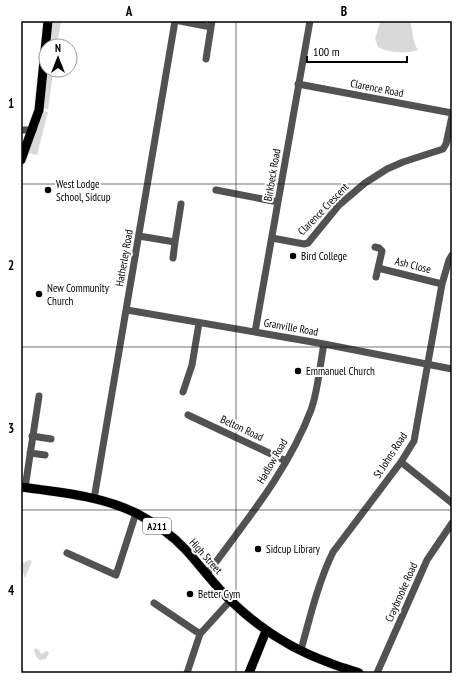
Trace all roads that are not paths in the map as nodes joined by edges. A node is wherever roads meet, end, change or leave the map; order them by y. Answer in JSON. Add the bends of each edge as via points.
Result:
{"nodes":[{"id":1,"x":48,"y":21,"type":"edge"},
{"id":2,"x":175,"y":21,"type":"edge"},
{"id":3,"x":180,"y":21,"type":"edge"},
{"id":4,"x":310,"y":21,"type":"edge"},
{"id":5,"x":212,"y":24,"type":"edge"},
{"id":6,"x":206,"y":59,"type":"dead end"},
{"id":7,"x":298,"y":84,"type":"junction"},
{"id":8,"x":452,"y":113,"type":"edge"},
{"id":9,"x":452,"y":116,"type":"edge"},
{"id":10,"x":21,"y":130,"type":"edge"},
{"id":11,"x":33,"y":130,"type":"junction"},
{"id":12,"x":21,"y":160,"type":"edge"},
{"id":13,"x":216,"y":190,"type":"dead end"},
{"id":14,"x":278,"y":202,"type":"junction"},
{"id":15,"x":181,"y":204,"type":"dead end"},
{"id":16,"x":139,"y":236,"type":"junction"},
{"id":17,"x":272,"y":238,"type":"junction"},
{"id":18,"x":175,"y":242,"type":"junction"},
{"id":19,"x":375,"y":247,"type":"dead end"},
{"id":20,"x":452,"y":255,"type":"edge"},
{"id":21,"x":173,"y":258,"type":"dead end"},
{"id":22,"x":378,"y":268,"type":"junction"},
{"id":23,"x":376,"y":277,"type":"dead end"},
{"id":24,"x":442,"y":284,"type":"junction"},
{"id":25,"x":127,"y":310,"type":"junction"},
{"id":26,"x":199,"y":323,"type":"junction"},
{"id":27,"x":255,"y":332,"type":"junction"},
{"id":28,"x":324,"y":344,"type":"junction"},
{"id":29,"x":427,"y":364,"type":"junction"},
{"id":30,"x":452,"y":369,"type":"edge"},
{"id":31,"x":183,"y":392,"type":"dead end"},
{"id":32,"x":39,"y":396,"type":"dead end"},
{"id":33,"x":188,"y":415,"type":"dead end"},
{"id":34,"x":32,"y":436,"type":"junction"},
{"id":35,"x":51,"y":439,"type":"dead end"},
{"id":36,"x":30,"y":452,"type":"junction"},
{"id":37,"x":45,"y":455,"type":"dead end"},
{"id":38,"x":286,"y":461,"type":"junction"},
{"id":39,"x":401,"y":462,"type":"junction"},
{"id":40,"x":23,"y":487,"type":"edge"},
{"id":41,"x":94,"y":499,"type":"junction"},
{"id":42,"x":452,"y":503,"type":"edge"},
{"id":43,"x":136,"y":513,"type":"junction"},
{"id":44,"x":452,"y":523,"type":"edge"},
{"id":45,"x":67,"y":553,"type":"dead end"},
{"id":46,"x":207,"y":574,"type":"junction"},
{"id":47,"x":230,"y":601,"type":"junction"},
{"id":48,"x":154,"y":603,"type":"dead end"},
{"id":49,"x":266,"y":631,"type":"junction"},
{"id":50,"x":200,"y":634,"type":"junction"},
{"id":51,"x":301,"y":650,"type":"junction"},
{"id":52,"x":187,"y":673,"type":"edge"},
{"id":53,"x":249,"y":673,"type":"edge"},
{"id":54,"x":359,"y":673,"type":"edge"},
{"id":55,"x":376,"y":673,"type":"edge"}],
"edges":[{"from":1,"to":11,"type":"main road","via":[[39,110]]},
{"from":2,"to":16,"type":"street","name":"Hatherley Road"},
{"from":3,"to":5,"type":"street"},
{"from":4,"to":7,"type":"street","name":"Birkbeck Road"},
{"from":5,"to":6,"type":"street"},
{"from":7,"to":8,"type":"street","name":"Clarence Road"},
{"from":7,"to":14,"type":"street","name":"Birkbeck Road"},
{"from":9,"to":17,"type":"street","name":"Clarence Crescent","via":[[443,148],[387,169],[365,183],[339,205],[308,243]]},
{"from":10,"to":11,"type":"street"},
{"from":11,"to":12,"type":"main road"},
{"from":13,"to":14,"type":"street"},
{"from":14,"to":17,"type":"street","name":"Birkbeck Road"},
{"from":15,"to":18,"type":"street"},
{"from":16,"to":18,"type":"street"},
{"from":16,"to":25,"type":"street","name":"Hatherley Road"},
{"from":17,"to":27,"type":"street","name":"Birkbeck Road"},
{"from":18,"to":21,"type":"street"},
{"from":19,"to":22,"type":"street","name":"Ash Close","via":[[382,251]]},
{"from":20,"to":24,"type":"street","name":"St Johns Road"},
{"from":22,"to":23,"type":"street","name":"Ash Close"},
{"from":22,"to":24,"type":"street","name":"Ash Close"},
{"from":24,"to":29,"type":"street","name":"St Johns Road"},
{"from":25,"to":26,"type":"street","name":"Granville Road"},
{"from":25,"to":41,"type":"street","name":"Hatherley Road"},
{"from":26,"to":27,"type":"street","name":"Granville Road"},
{"from":26,"to":31,"type":"street","via":[[192,365]]},
{"from":27,"to":28,"type":"street","name":"Granville Road"},
{"from":28,"to":29,"type":"street","name":"Granville Road"},
{"from":28,"to":38,"type":"street","name":"Hadlow Road","via":[[311,410]]},
{"from":29,"to":30,"type":"street","name":"Granville Road"},
{"from":29,"to":39,"type":"street","name":"St Johns Road","via":[[416,436]]},
{"from":32,"to":34,"type":"street"},
{"from":33,"to":38,"type":"street","name":"Belton Road"},
{"from":34,"to":35,"type":"street"},
{"from":34,"to":36,"type":"street"},
{"from":36,"to":37,"type":"street"},
{"from":36,"to":40,"type":"street"},
{"from":38,"to":46,"type":"street","name":"Hadlow Road","via":[[270,488]]},
{"from":39,"to":42,"type":"street"},
{"from":39,"to":51,"type":"street","name":"St Johns Road","via":[[333,552]]},
{"from":40,"to":41,"type":"main road","name":"High Street","number":"A211"},
{"from":41,"to":43,"type":"main road","name":"High Street","number":"A211"},
{"from":43,"to":45,"type":"street","via":[[116,575]]},
{"from":43,"to":46,"type":"main road","name":"High Street","number":"A211","via":[[172,537]]},
{"from":44,"to":55,"type":"street","name":"Craybrooke Road","via":[[427,560]]},
{"from":46,"to":47,"type":"main road","name":"High Street","number":"A211"},
{"from":47,"to":49,"type":"main road","name":"High Street","number":"A211"},
{"from":47,"to":50,"type":"street"},
{"from":48,"to":50,"type":"street"},
{"from":49,"to":51,"type":"main road","name":"High Street","number":"A211"},
{"from":49,"to":53,"type":"main road"},
{"from":50,"to":52,"type":"street"},
{"from":51,"to":54,"type":"main road","name":"High Street","number":"A211"}]}
